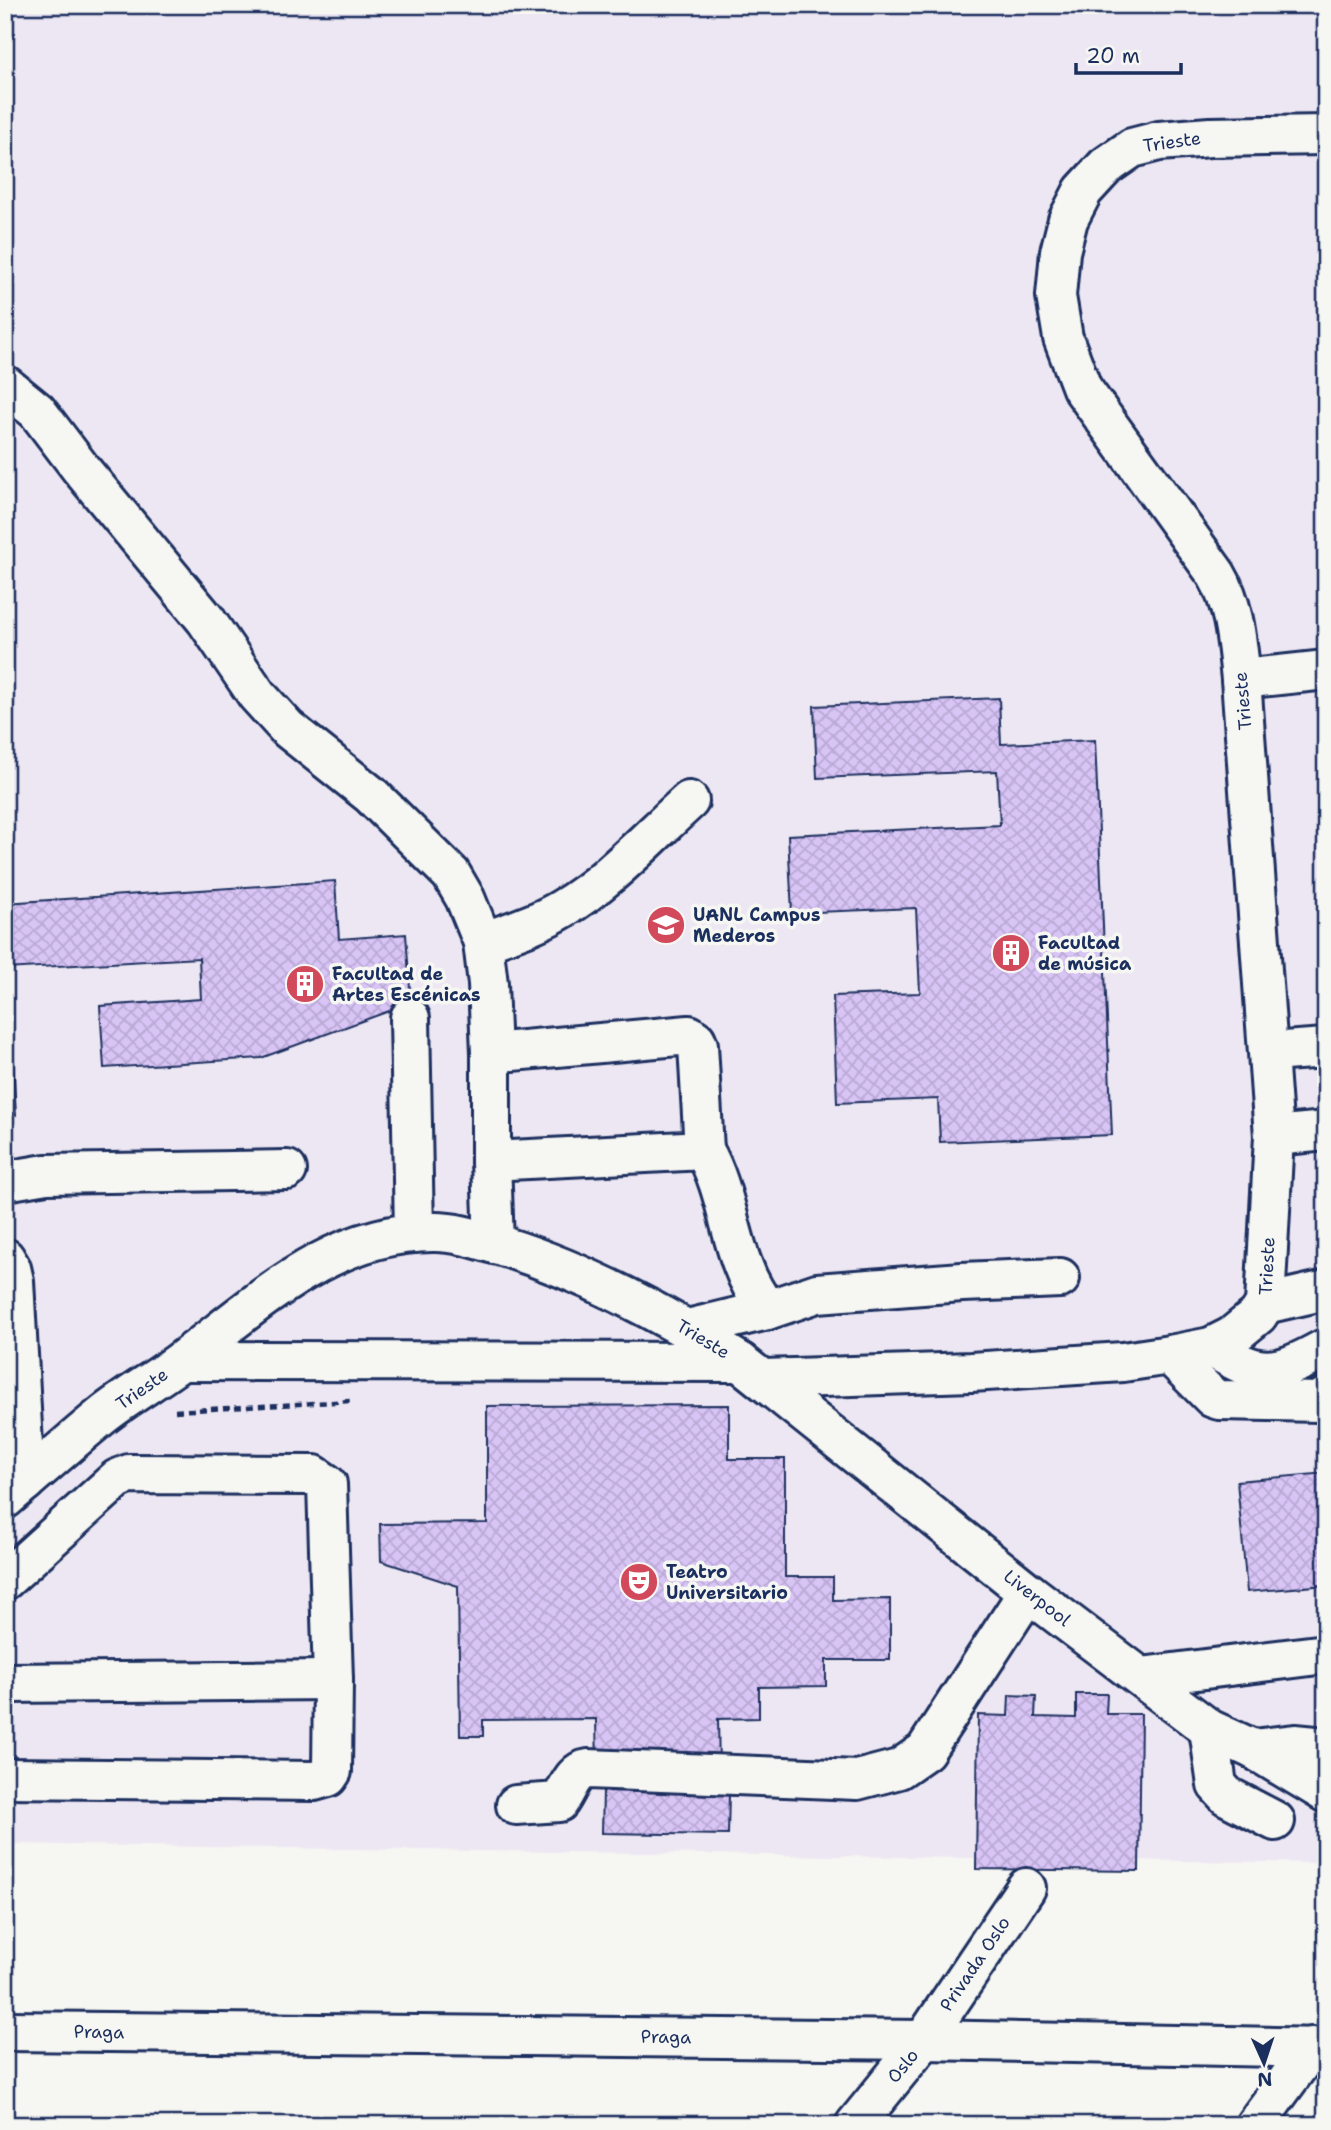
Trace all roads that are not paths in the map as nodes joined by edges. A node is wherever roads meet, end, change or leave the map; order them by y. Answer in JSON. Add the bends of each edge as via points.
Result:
{"nodes":[{"id":1,"x":1326,"y":135,"type":"edge"},
{"id":2,"x":5,"y":386,"type":"edge"},
{"id":3,"x":1326,"y":670,"type":"edge"},
{"id":4,"x":1241,"y":679,"type":"junction"},
{"id":5,"x":689,"y":801,"type":"dead end"},
{"id":6,"x":483,"y":942,"type":"junction"},
{"id":7,"x":410,"y":1018,"type":"dead end"},
{"id":8,"x":1326,"y":1048,"type":"edge"},
{"id":9,"x":1270,"y":1052,"type":"junction"},
{"id":10,"x":491,"y":1053,"type":"junction"},
{"id":11,"x":1326,"y":1131,"type":"edge"},
{"id":12,"x":1274,"y":1136,"type":"junction"},
{"id":13,"x":704,"y":1150,"type":"junction"},
{"id":14,"x":491,"y":1161,"type":"junction"},
{"id":15,"x":287,"y":1170,"type":"dead end"},
{"id":16,"x":5,"y":1181,"type":"edge"},
{"id":17,"x":414,"y":1233,"type":"junction"},
{"id":18,"x":494,"y":1244,"type":"junction"},
{"id":19,"x":5,"y":1258,"type":"edge"},
{"id":20,"x":1060,"y":1278,"type":"dead end"},
{"id":21,"x":1326,"y":1290,"type":"edge"},
{"id":22,"x":1265,"y":1304,"type":"junction"},
{"id":23,"x":767,"y":1310,"type":"junction"},
{"id":24,"x":688,"y":1329,"type":"junction"},
{"id":25,"x":1211,"y":1347,"type":"junction"},
{"id":26,"x":1325,"y":1354,"type":"edge"},
{"id":27,"x":1170,"y":1355,"type":"junction"},
{"id":28,"x":182,"y":1360,"type":"junction"},
{"id":29,"x":752,"y":1370,"type":"junction"},
{"id":30,"x":1326,"y":1397,"type":"edge"},
{"id":31,"x":15,"y":1490,"type":"edge"},
{"id":32,"x":6,"y":1578,"type":"edge"},
{"id":33,"x":1028,"y":1592,"type":"junction"},
{"id":34,"x":1326,"y":1654,"type":"edge"},
{"id":35,"x":1141,"y":1678,"type":"junction"},
{"id":36,"x":332,"y":1680,"type":"junction"},
{"id":37,"x":5,"y":1683,"type":"edge"},
{"id":38,"x":1209,"y":1729,"type":"junction"},
{"id":39,"x":1326,"y":1747,"type":"edge"},
{"id":40,"x":1253,"y":1749,"type":"junction"},
{"id":41,"x":5,"y":1778,"type":"edge"},
{"id":42,"x":1326,"y":1793,"type":"edge"},
{"id":43,"x":516,"y":1804,"type":"dead end"},
{"id":44,"x":1275,"y":1821,"type":"dead end"},
{"id":45,"x":1026,"y":1888,"type":"dead end"},
{"id":46,"x":5,"y":2031,"type":"edge"},
{"id":47,"x":924,"y":2040,"type":"junction"},
{"id":48,"x":1319,"y":2048,"type":"edge"},
{"id":49,"x":855,"y":2125,"type":"edge"},
{"id":50,"x":1255,"y":2125,"type":"edge"}],
"edges":[{"from":1,"to":4,"type":"street","name":"Trieste","via":[[1210,137],[1132,148],[1106,166],[1083,191],[1068,220],[1060,252],[1056,296],[1063,338],[1082,388],[1226,590]]},
{"from":2,"to":6,"type":"street","via":[[37,411],[206,620],[279,720],[371,795],[451,874]]},
{"from":3,"to":4,"type":"street"},
{"from":4,"to":9,"type":"street","name":"Trieste"},
{"from":5,"to":6,"type":"street","via":[[564,908],[536,924]]},
{"from":6,"to":10,"type":"street"},
{"from":7,"to":17,"type":"street"},
{"from":8,"to":9,"type":"street"},
{"from":9,"to":12,"type":"street","name":"Trieste"},
{"from":10,"to":13,"type":"street","via":[[689,1035],[698,1045]]},
{"from":10,"to":14,"type":"street"},
{"from":11,"to":12,"type":"street"},
{"from":12,"to":22,"type":"street","name":"Trieste"},
{"from":13,"to":14,"type":"street"},
{"from":13,"to":23,"type":"street","via":[[715,1170],[742,1265]]},
{"from":14,"to":18,"type":"street"},
{"from":15,"to":16,"type":"street","via":[[46,1174]]},
{"from":17,"to":18,"type":"street","name":"Trieste","via":[[460,1235]]},
{"from":17,"to":28,"type":"street","name":"Trieste","via":[[354,1245],[322,1259]]},
{"from":18,"to":24,"type":"street","name":"Trieste","via":[[600,1285]]},
{"from":19,"to":31,"type":"street","via":[[13,1281]]},
{"from":20,"to":23,"type":"street","via":[[817,1293]]},
{"from":21,"to":22,"type":"street"},
{"from":22,"to":25,"type":"street","name":"Trieste","via":[[1245,1328]]},
{"from":23,"to":24,"type":"street"},
{"from":24,"to":29,"type":"street","name":"Trieste"},
{"from":25,"to":26,"type":"street","via":[[1258,1371]]},
{"from":25,"to":27,"type":"street","name":"Trieste"},
{"from":27,"to":29,"type":"street","name":"Trieste","via":[[971,1372]]},
{"from":27,"to":30,"type":"street","via":[[1219,1401],[1319,1402]]},
{"from":28,"to":29,"type":"street"},
{"from":28,"to":31,"type":"street","name":"Trieste","via":[[104,1415]]},
{"from":29,"to":33,"type":"street","name":"Liverpool"},
{"from":32,"to":36,"type":"street","via":[[117,1479],[129,1474],[314,1475],[327,1484],[328,1491]]},
{"from":33,"to":35,"type":"street","name":"Liverpool"},
{"from":33,"to":43,"type":"street","via":[[925,1751],[899,1769],[856,1780],[588,1769],[574,1775],[559,1802]]},
{"from":34,"to":35,"type":"street"},
{"from":35,"to":38,"type":"street","name":"Liverpool"},
{"from":36,"to":37,"type":"street"},
{"from":36,"to":41,"type":"street","via":[[331,1770],[323,1779]]},
{"from":38,"to":40,"type":"street","name":"Liverpool"},
{"from":38,"to":44,"type":"street","via":[[1221,1791]]},
{"from":39,"to":40,"type":"street","via":[[1295,1744]]},
{"from":40,"to":42,"type":"street","name":"Liverpool"},
{"from":45,"to":47,"type":"street","name":"Privada Oslo"},
{"from":46,"to":47,"type":"street","name":"Praga"},
{"from":47,"to":48,"type":"street","name":"Praga"},
{"from":47,"to":49,"type":"street","name":"Oslo"},
{"from":48,"to":50,"type":"street"}]}
